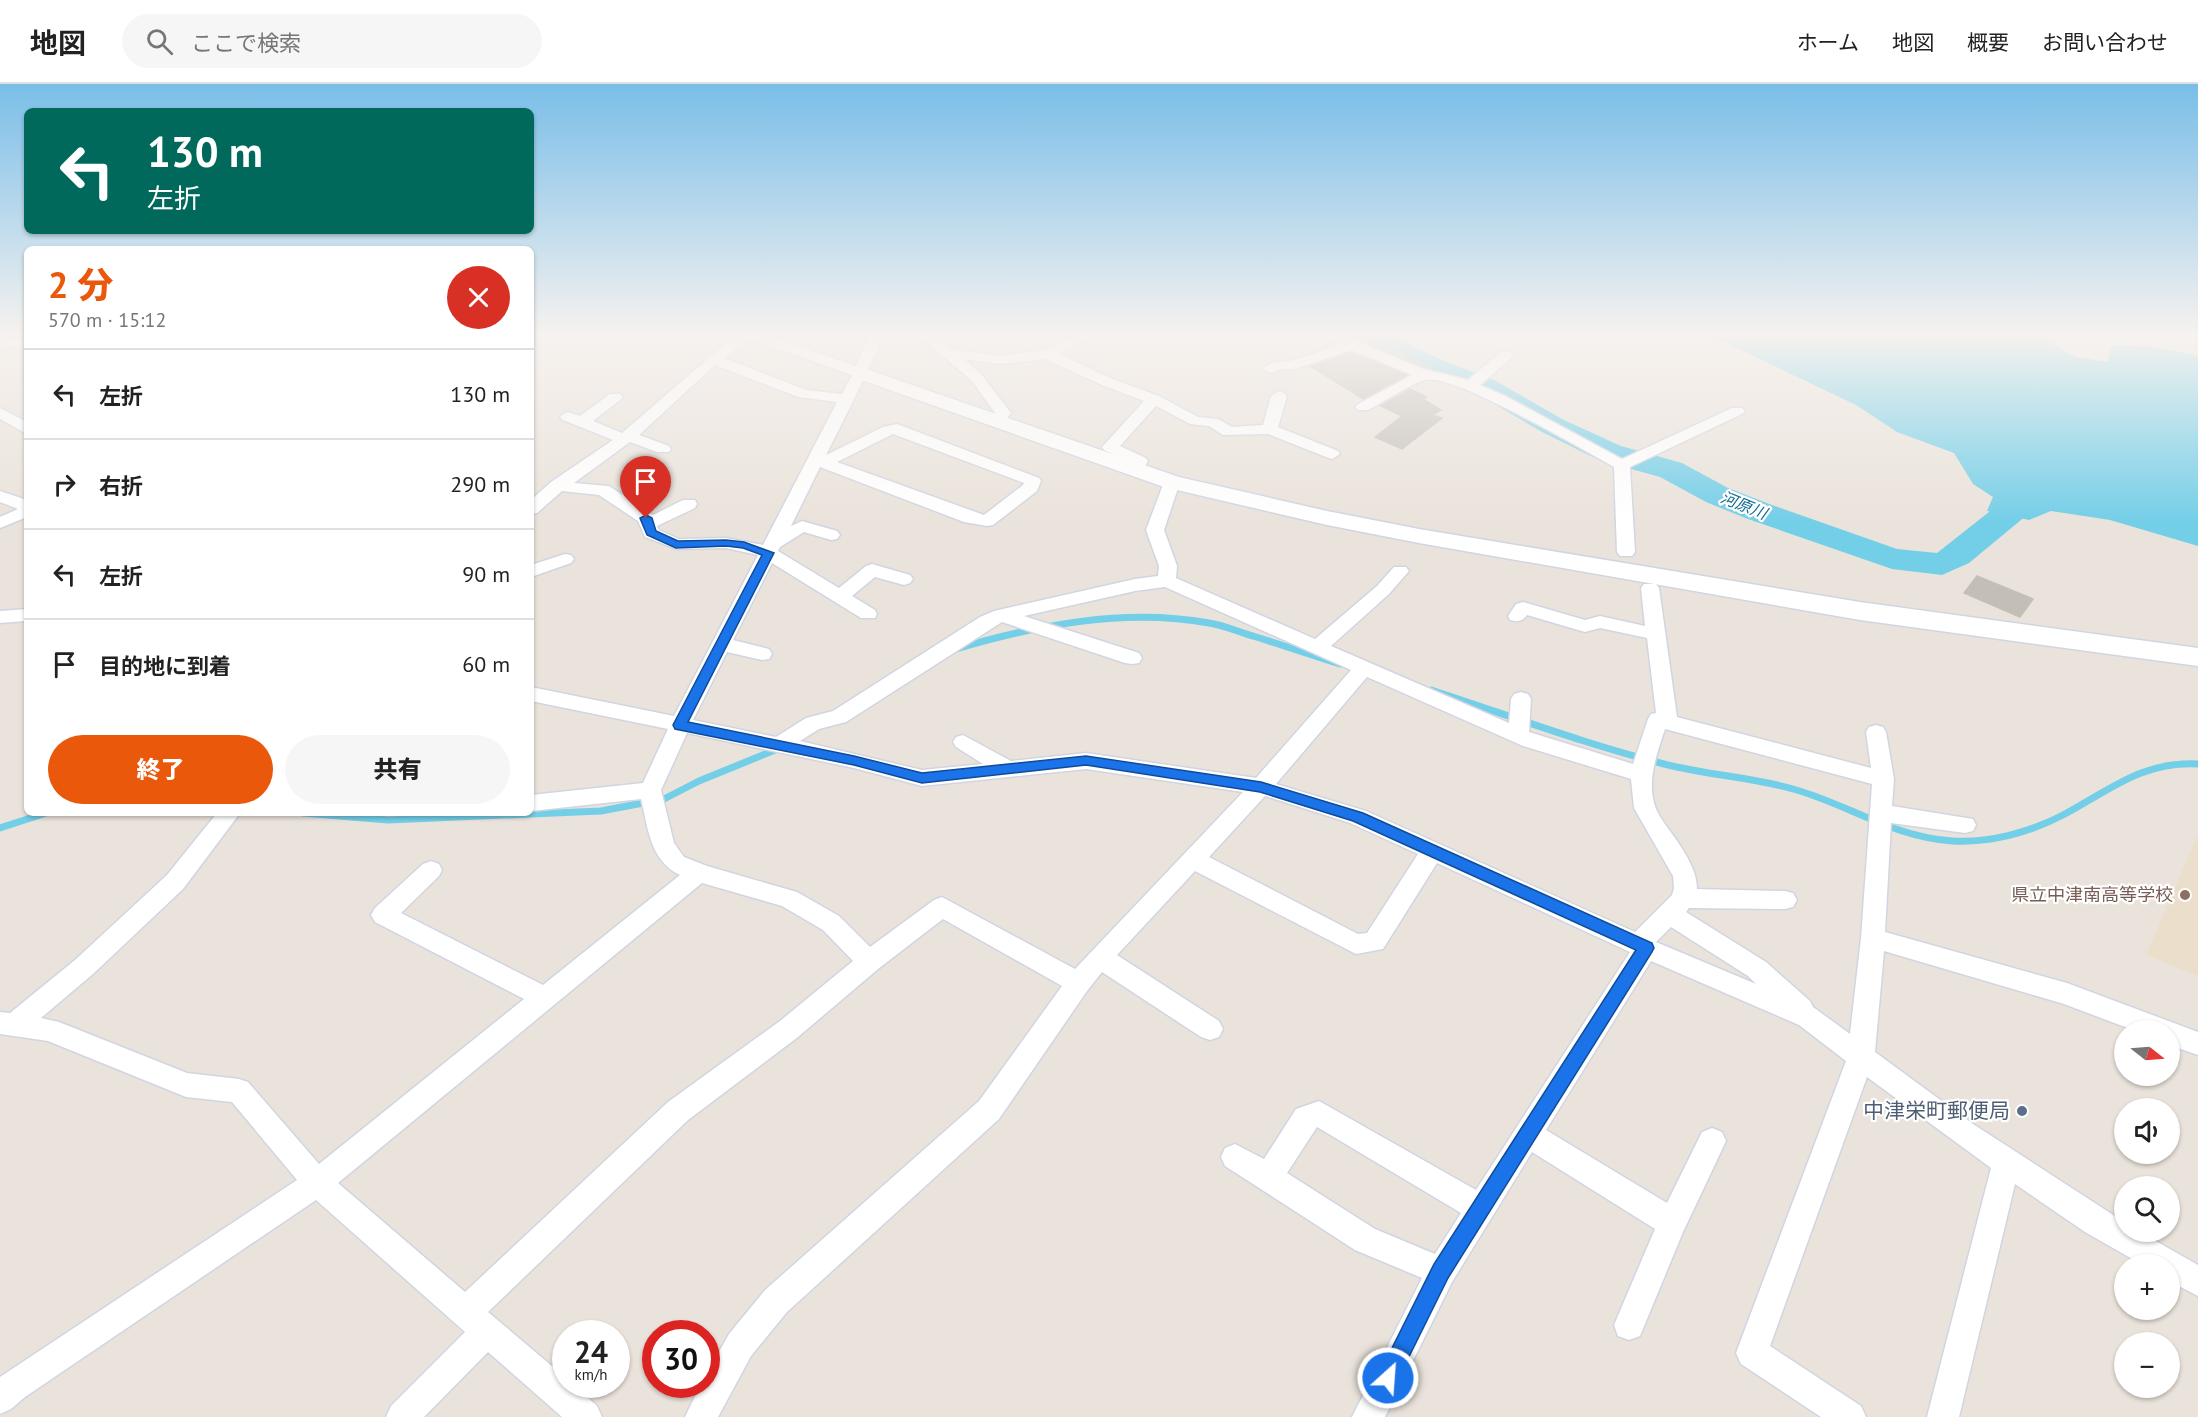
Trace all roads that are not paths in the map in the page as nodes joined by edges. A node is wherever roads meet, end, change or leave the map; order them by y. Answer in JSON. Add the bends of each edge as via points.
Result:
{"nodes":[{"id":1,"x":615,"y":398,"type":"dead end"},
{"id":2,"x":671,"y":398,"type":"edge"},
{"id":3,"x":840,"y":398,"type":"edge"},
{"id":4,"x":932,"y":398,"type":"edge"},
{"id":5,"x":992,"y":398,"type":"edge"},
{"id":6,"x":1279,"y":398,"type":"edge"},
{"id":7,"x":1380,"y":398,"type":"edge"},
{"id":8,"x":1498,"y":398,"type":"edge"},
{"id":9,"x":847,"y":399,"type":"joint"},
{"id":10,"x":1154,"y":399,"type":"joint"},
{"id":11,"x":1364,"y":407,"type":"dead end"},
{"id":12,"x":1737,"y":411,"type":"dead end"},
{"id":13,"x":0,"y":413,"type":"edge"},
{"id":14,"x":997,"y":421,"type":"junction"},
{"id":15,"x":24,"y":427,"type":"edge"},
{"id":16,"x":1270,"y":429,"type":"junction"},
{"id":17,"x":626,"y":438,"type":"junction"},
{"id":18,"x":663,"y":449,"type":"dead end"},
{"id":19,"x":1332,"y":454,"type":"dead end"},
{"id":20,"x":820,"y":461,"type":"junction"},
{"id":21,"x":1622,"y":465,"type":"junction"},
{"id":22,"x":1135,"y":470,"type":"junction"},
{"id":23,"x":1173,"y":482,"type":"junction"},
{"id":24,"x":534,"y":484,"type":"edge"},
{"id":25,"x":555,"y":487,"type":"junction"},
{"id":26,"x":0,"y":496,"type":"edge"},
{"id":27,"x":689,"y":504,"type":"dead end"},
{"id":28,"x":24,"y":505,"type":"edge"},
{"id":29,"x":534,"y":506,"type":"edge"},
{"id":30,"x":24,"y":512,"type":"edge"},
{"id":31,"x":0,"y":522,"type":"edge"},
{"id":32,"x":648,"y":524,"type":"junction"},
{"id":33,"x":831,"y":535,"type":"dead end"},
{"id":34,"x":771,"y":548,"type":"junction"},
{"id":35,"x":1626,"y":552,"type":"dead end"},
{"id":36,"x":565,"y":559,"type":"dead end"},
{"id":37,"x":534,"y":570,"type":"edge"},
{"id":38,"x":1400,"y":571,"type":"dead end"},
{"id":39,"x":904,"y":579,"type":"dead end"},
{"id":40,"x":1167,"y":581,"type":"junction"},
{"id":41,"x":1650,"y":588,"type":"dead end"},
{"id":42,"x":839,"y":597,"type":"junction"},
{"id":43,"x":24,"y":615,"type":"edge"},
{"id":44,"x":868,"y":615,"type":"dead end"},
{"id":45,"x":1001,"y":615,"type":"junction"},
{"id":46,"x":1517,"y":616,"type":"dead end"},
{"id":47,"x":0,"y":617,"type":"edge"},
{"id":48,"x":1656,"y":634,"type":"junction"},
{"id":49,"x":722,"y":644,"type":"junction"},
{"id":50,"x":1318,"y":646,"type":"junction"},
{"id":51,"x":762,"y":654,"type":"dead end"},
{"id":52,"x":2198,"y":657,"type":"edge"},
{"id":53,"x":1132,"y":658,"type":"dead end"},
{"id":54,"x":1365,"y":667,"type":"junction"},
{"id":55,"x":534,"y":695,"type":"edge"},
{"id":56,"x":1521,"y":699,"type":"dead end"},
{"id":57,"x":1667,"y":722,"type":"junction"},
{"id":58,"x":680,"y":725,"type":"junction"},
{"id":59,"x":1876,"y":732,"type":"dead end"},
{"id":60,"x":1518,"y":735,"type":"junction"},
{"id":61,"x":963,"y":742,"type":"dead end"},
{"id":62,"x":779,"y":745,"type":"junction"},
{"id":63,"x":1008,"y":768,"type":"junction"},
{"id":64,"x":1640,"y":774,"type":"junction"},
{"id":65,"x":1882,"y":779,"type":"junction"},
{"id":66,"x":1261,"y":787,"type":"junction"},
{"id":67,"x":650,"y":790,"type":"junction"},
{"id":68,"x":534,"y":803,"type":"edge"},
{"id":69,"x":1880,"y":813,"type":"junction"},
{"id":70,"x":227,"y":816,"type":"edge"},
{"id":71,"x":1965,"y":825,"type":"dead end"},
{"id":72,"x":1432,"y":852,"type":"junction"},
{"id":73,"x":1192,"y":859,"type":"junction"},
{"id":74,"x":431,"y":870,"type":"dead end"},
{"id":75,"x":698,"y":873,"type":"junction"},
{"id":76,"x":1785,"y":900,"type":"dead end"},
{"id":77,"x":1676,"y":905,"type":"junction"},
{"id":78,"x":1873,"y":938,"type":"junction"},
{"id":79,"x":1642,"y":946,"type":"junction"},
{"id":80,"x":1100,"y":957,"type":"junction"},
{"id":81,"x":869,"y":962,"type":"junction"},
{"id":82,"x":1078,"y":983,"type":"junction"},
{"id":83,"x":545,"y":998,"type":"junction"},
{"id":84,"x":1808,"y":1017,"type":"junction"},
{"id":85,"x":2136,"y":1020,"type":"edge"},
{"id":86,"x":7,"y":1024,"type":"edge"},
{"id":87,"x":1210,"y":1029,"type":"dead end"},
{"id":88,"x":2180,"y":1037,"type":"edge"},
{"id":89,"x":2198,"y":1044,"type":"edge"},
{"id":90,"x":1862,"y":1057,"type":"junction"},
{"id":91,"x":1528,"y":1134,"type":"junction"},
{"id":92,"x":1712,"y":1141,"type":"dead end"},
{"id":93,"x":1234,"y":1157,"type":"dead end"},
{"id":94,"x":2006,"y":1162,"type":"junction"},
{"id":95,"x":1268,"y":1177,"type":"junction"},
{"id":96,"x":317,"y":1183,"type":"junction"},
{"id":97,"x":1481,"y":1209,"type":"junction"},
{"id":98,"x":1672,"y":1223,"type":"junction"},
{"id":99,"x":2151,"y":1254,"type":"edge"},
{"id":100,"x":2180,"y":1270,"type":"edge"},
{"id":101,"x":1441,"y":1271,"type":"junction"},
{"id":102,"x":2198,"y":1281,"type":"edge"},
{"id":103,"x":475,"y":1323,"type":"junction"},
{"id":104,"x":1629,"y":1324,"type":"dead end"},
{"id":105,"x":0,"y":1398,"type":"edge"},
{"id":106,"x":402,"y":1417,"type":"edge"},
{"id":107,"x":586,"y":1417,"type":"edge"},
{"id":108,"x":701,"y":1417,"type":"edge"},
{"id":109,"x":1368,"y":1417,"type":"edge"},
{"id":110,"x":1850,"y":1417,"type":"edge"},
{"id":111,"x":1942,"y":1417,"type":"edge"}],
"edges":[{"from":1,"to":17,"type":"street","via":[[575,419]]},
{"from":2,"to":17,"type":"street"},
{"from":3,"to":9,"type":"street"},
{"from":4,"to":14,"type":"street"},
{"from":5,"to":14,"type":"street","via":[[1003,413]]},
{"from":6,"to":16,"type":"street"},
{"from":7,"to":11,"type":"street"},
{"from":8,"to":21,"type":"street"},
{"from":9,"to":20,"type":"street"},
{"from":10,"to":16,"type":"street","via":[[1196,421],[1213,422],[1229,432]]},
{"from":10,"to":22,"type":"street","via":[[1110,447],[1140,461]]},
{"from":12,"to":21,"type":"street"},
{"from":13,"to":15,"type":"street"},
{"from":14,"to":22,"type":"street"},
{"from":16,"to":19,"type":"street"},
{"from":17,"to":18,"type":"street"},
{"from":17,"to":25,"type":"street"},
{"from":20,"to":20,"type":"street","via":[[987,521],[1031,487],[1033,481],[897,429]]},
{"from":20,"to":34,"type":"street"},
{"from":21,"to":35,"type":"street"},
{"from":22,"to":23,"type":"street"},
{"from":23,"to":40,"type":"street","via":[[1155,530],[1168,566]]},
{"from":23,"to":52,"type":"street","via":[[1408,534],[1628,572],[1860,611]]},
{"from":24,"to":25,"type":"street"},
{"from":25,"to":29,"type":"street"},
{"from":25,"to":32,"type":"street","via":[[603,490],[646,518]]},
{"from":26,"to":28,"type":"street"},
{"from":27,"to":32,"type":"street"},
{"from":30,"to":31,"type":"street"},
{"from":32,"to":34,"type":"street","via":[[651,533],[676,544],[726,543]]},
{"from":33,"to":34,"type":"street","via":[[802,526]]},
{"from":34,"to":42,"type":"street"},
{"from":34,"to":49,"type":"street"},
{"from":36,"to":37,"type":"street"},
{"from":38,"to":50,"type":"street"},
{"from":39,"to":42,"type":"street","via":[[872,570]]},
{"from":40,"to":45,"type":"street"},
{"from":40,"to":50,"type":"street"},
{"from":41,"to":48,"type":"street"},
{"from":42,"to":44,"type":"street"},
{"from":43,"to":47,"type":"street"},
{"from":45,"to":53,"type":"street"},
{"from":45,"to":62,"type":"street","via":[[839,717],[813,723]]},
{"from":46,"to":48,"type":"street","via":[[1523,608],[1585,626],[1600,622]]},
{"from":48,"to":57,"type":"street"},
{"from":49,"to":51,"type":"street"},
{"from":49,"to":58,"type":"street"},
{"from":50,"to":54,"type":"street"},
{"from":54,"to":60,"type":"street"},
{"from":54,"to":66,"type":"street"},
{"from":55,"to":58,"type":"street"},
{"from":56,"to":60,"type":"street"},
{"from":57,"to":64,"type":"street","via":[[1658,719]]},
{"from":57,"to":65,"type":"street"},
{"from":58,"to":62,"type":"street"},
{"from":58,"to":67,"type":"street"},
{"from":59,"to":65,"type":"street"},
{"from":60,"to":64,"type":"street"},
{"from":61,"to":63,"type":"street"},
{"from":62,"to":63,"type":"street","via":[[922,778]]},
{"from":63,"to":66,"type":"street","via":[[1086,760]]},
{"from":64,"to":77,"type":"street","via":[[1645,808],[1687,882]]},
{"from":65,"to":69,"type":"street"},
{"from":66,"to":72,"type":"street","via":[[1358,817]]},
{"from":66,"to":73,"type":"street"},
{"from":67,"to":68,"type":"street"},
{"from":67,"to":75,"type":"street","via":[[663,846],[676,863]]},
{"from":69,"to":71,"type":"street"},
{"from":69,"to":78,"type":"street"},
{"from":70,"to":86,"type":"street","via":[[175,882],[84,967]]},
{"from":72,"to":73,"type":"street","via":[[1374,942],[1356,944]]},
{"from":72,"to":79,"type":"street"},
{"from":73,"to":80,"type":"street"},
{"from":74,"to":83,"type":"street","via":[[383,915]]},
{"from":75,"to":81,"type":"street","via":[[789,898],[831,923]]},
{"from":75,"to":83,"type":"street"},
{"from":76,"to":77,"type":"street"},
{"from":77,"to":79,"type":"street"},
{"from":77,"to":84,"type":"street","via":[[1757,969]]},
{"from":78,"to":85,"type":"street","via":[[2067,994]]},
{"from":78,"to":90,"type":"street"},
{"from":79,"to":84,"type":"street"},
{"from":79,"to":91,"type":"street"},
{"from":80,"to":82,"type":"street"},
{"from":80,"to":87,"type":"street"},
{"from":81,"to":82,"type":"street","via":[[942,907]]},
{"from":81,"to":103,"type":"street","via":[[789,1029],[678,1111]]},
{"from":82,"to":108,"type":"street","via":[[989,1110],[776,1301],[740,1345]]},
{"from":83,"to":96,"type":"street"},
{"from":84,"to":90,"type":"street"},
{"from":86,"to":96,"type":"street","via":[[50,1030],[186,1085],[239,1091]]},
{"from":88,"to":89,"type":"street"},
{"from":90,"to":94,"type":"street"},
{"from":90,"to":110,"type":"street","via":[[1752,1353]]},
{"from":91,"to":97,"type":"street"},
{"from":91,"to":98,"type":"street"},
{"from":92,"to":98,"type":"street"},
{"from":93,"to":95,"type":"street"},
{"from":94,"to":99,"type":"street","via":[[2095,1222]]},
{"from":94,"to":111,"type":"street"},
{"from":95,"to":97,"type":"street","via":[[1306,1118],[1319,1114]]},
{"from":95,"to":101,"type":"street","via":[[1365,1240]]},
{"from":96,"to":103,"type":"street"},
{"from":96,"to":105,"type":"street"},
{"from":97,"to":101,"type":"street"},
{"from":98,"to":104,"type":"street"},
{"from":100,"to":102,"type":"street"},
{"from":101,"to":109,"type":"street"},
{"from":103,"to":106,"type":"street"},
{"from":103,"to":107,"type":"street"}]}
